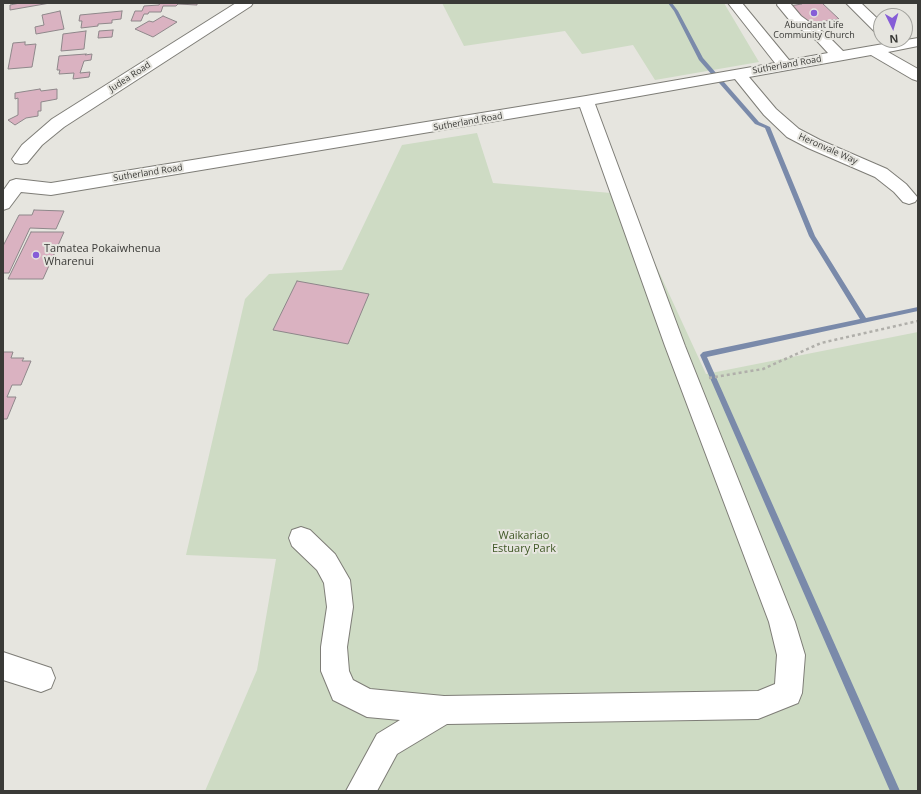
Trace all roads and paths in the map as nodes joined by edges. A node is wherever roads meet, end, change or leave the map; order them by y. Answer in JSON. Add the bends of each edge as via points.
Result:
{"nodes":[{"id":1,"x":246,"y":3,"type":"edge"},
{"id":2,"x":735,"y":3,"type":"edge"},
{"id":3,"x":853,"y":3,"type":"edge"},
{"id":4,"x":784,"y":5,"type":"dead end"},
{"id":5,"x":873,"y":22,"type":"edge"},
{"id":6,"x":880,"y":48,"type":"edge"},
{"id":7,"x":874,"y":50,"type":"junction"},
{"id":8,"x":839,"y":56,"type":"junction"},
{"id":9,"x":785,"y":66,"type":"junction"},
{"id":10,"x":738,"y":74,"type":"junction"},
{"id":11,"x":918,"y":76,"type":"edge"},
{"id":12,"x":586,"y":102,"type":"junction"},
{"id":13,"x":3,"y":158,"type":"edge"},
{"id":14,"x":22,"y":160,"type":"junction"},
{"id":15,"x":16,"y":185,"type":"junction"},
{"id":16,"x":909,"y":198,"type":"dead end"},
{"id":17,"x":3,"y":204,"type":"edge"},
{"id":18,"x":918,"y":321,"type":"edge"},
{"id":19,"x":725,"y":376,"type":"dead end"},
{"id":20,"x":302,"y":538,"type":"dead end"},
{"id":21,"x":3,"y":666,"type":"edge"},
{"id":22,"x":41,"y":678,"type":"dead end"},
{"id":23,"x":444,"y":710,"type":"junction"},
{"id":24,"x":362,"y":791,"type":"edge"}],
"edges":[{"from":1,"to":14,"type":"street","name":"Judea Road","via":[[58,123],[28,149]]},
{"from":2,"to":9,"type":"street"},
{"from":3,"to":5,"type":"street"},
{"from":4,"to":8,"type":"street","via":[[796,19],[822,38]]},
{"from":6,"to":7,"type":"street","name":"Sutherland Road"},
{"from":7,"to":8,"type":"street","name":"Sutherland Road"},
{"from":7,"to":11,"type":"street"},
{"from":8,"to":9,"type":"street","name":"Sutherland Road"},
{"from":9,"to":10,"type":"street","name":"Sutherland Road"},
{"from":10,"to":12,"type":"street","name":"Sutherland Road"},
{"from":10,"to":16,"type":"street","name":"Heronvale Way","via":[[770,112],[793,133],[881,173]]},
{"from":12,"to":15,"type":"street","name":"Sutherland Road","via":[[52,188]]},
{"from":12,"to":23,"type":"street","via":[[675,346],[782,622],[791,655],[788,693],[758,705]]},
{"from":13,"to":14,"type":"street"},
{"from":14,"to":15,"type":"street","name":"Judea Road","via":[[12,179]]},
{"from":15,"to":17,"type":"street"},
{"from":18,"to":19,"type":"path","via":[[821,343],[763,369]]},
{"from":20,"to":23,"type":"street","via":[[326,562],[337,580],[340,607],[334,648],[336,671],[342,690],[367,703]]},
{"from":21,"to":22,"type":"street"},
{"from":23,"to":24,"type":"street","via":[[387,744]]}]}
